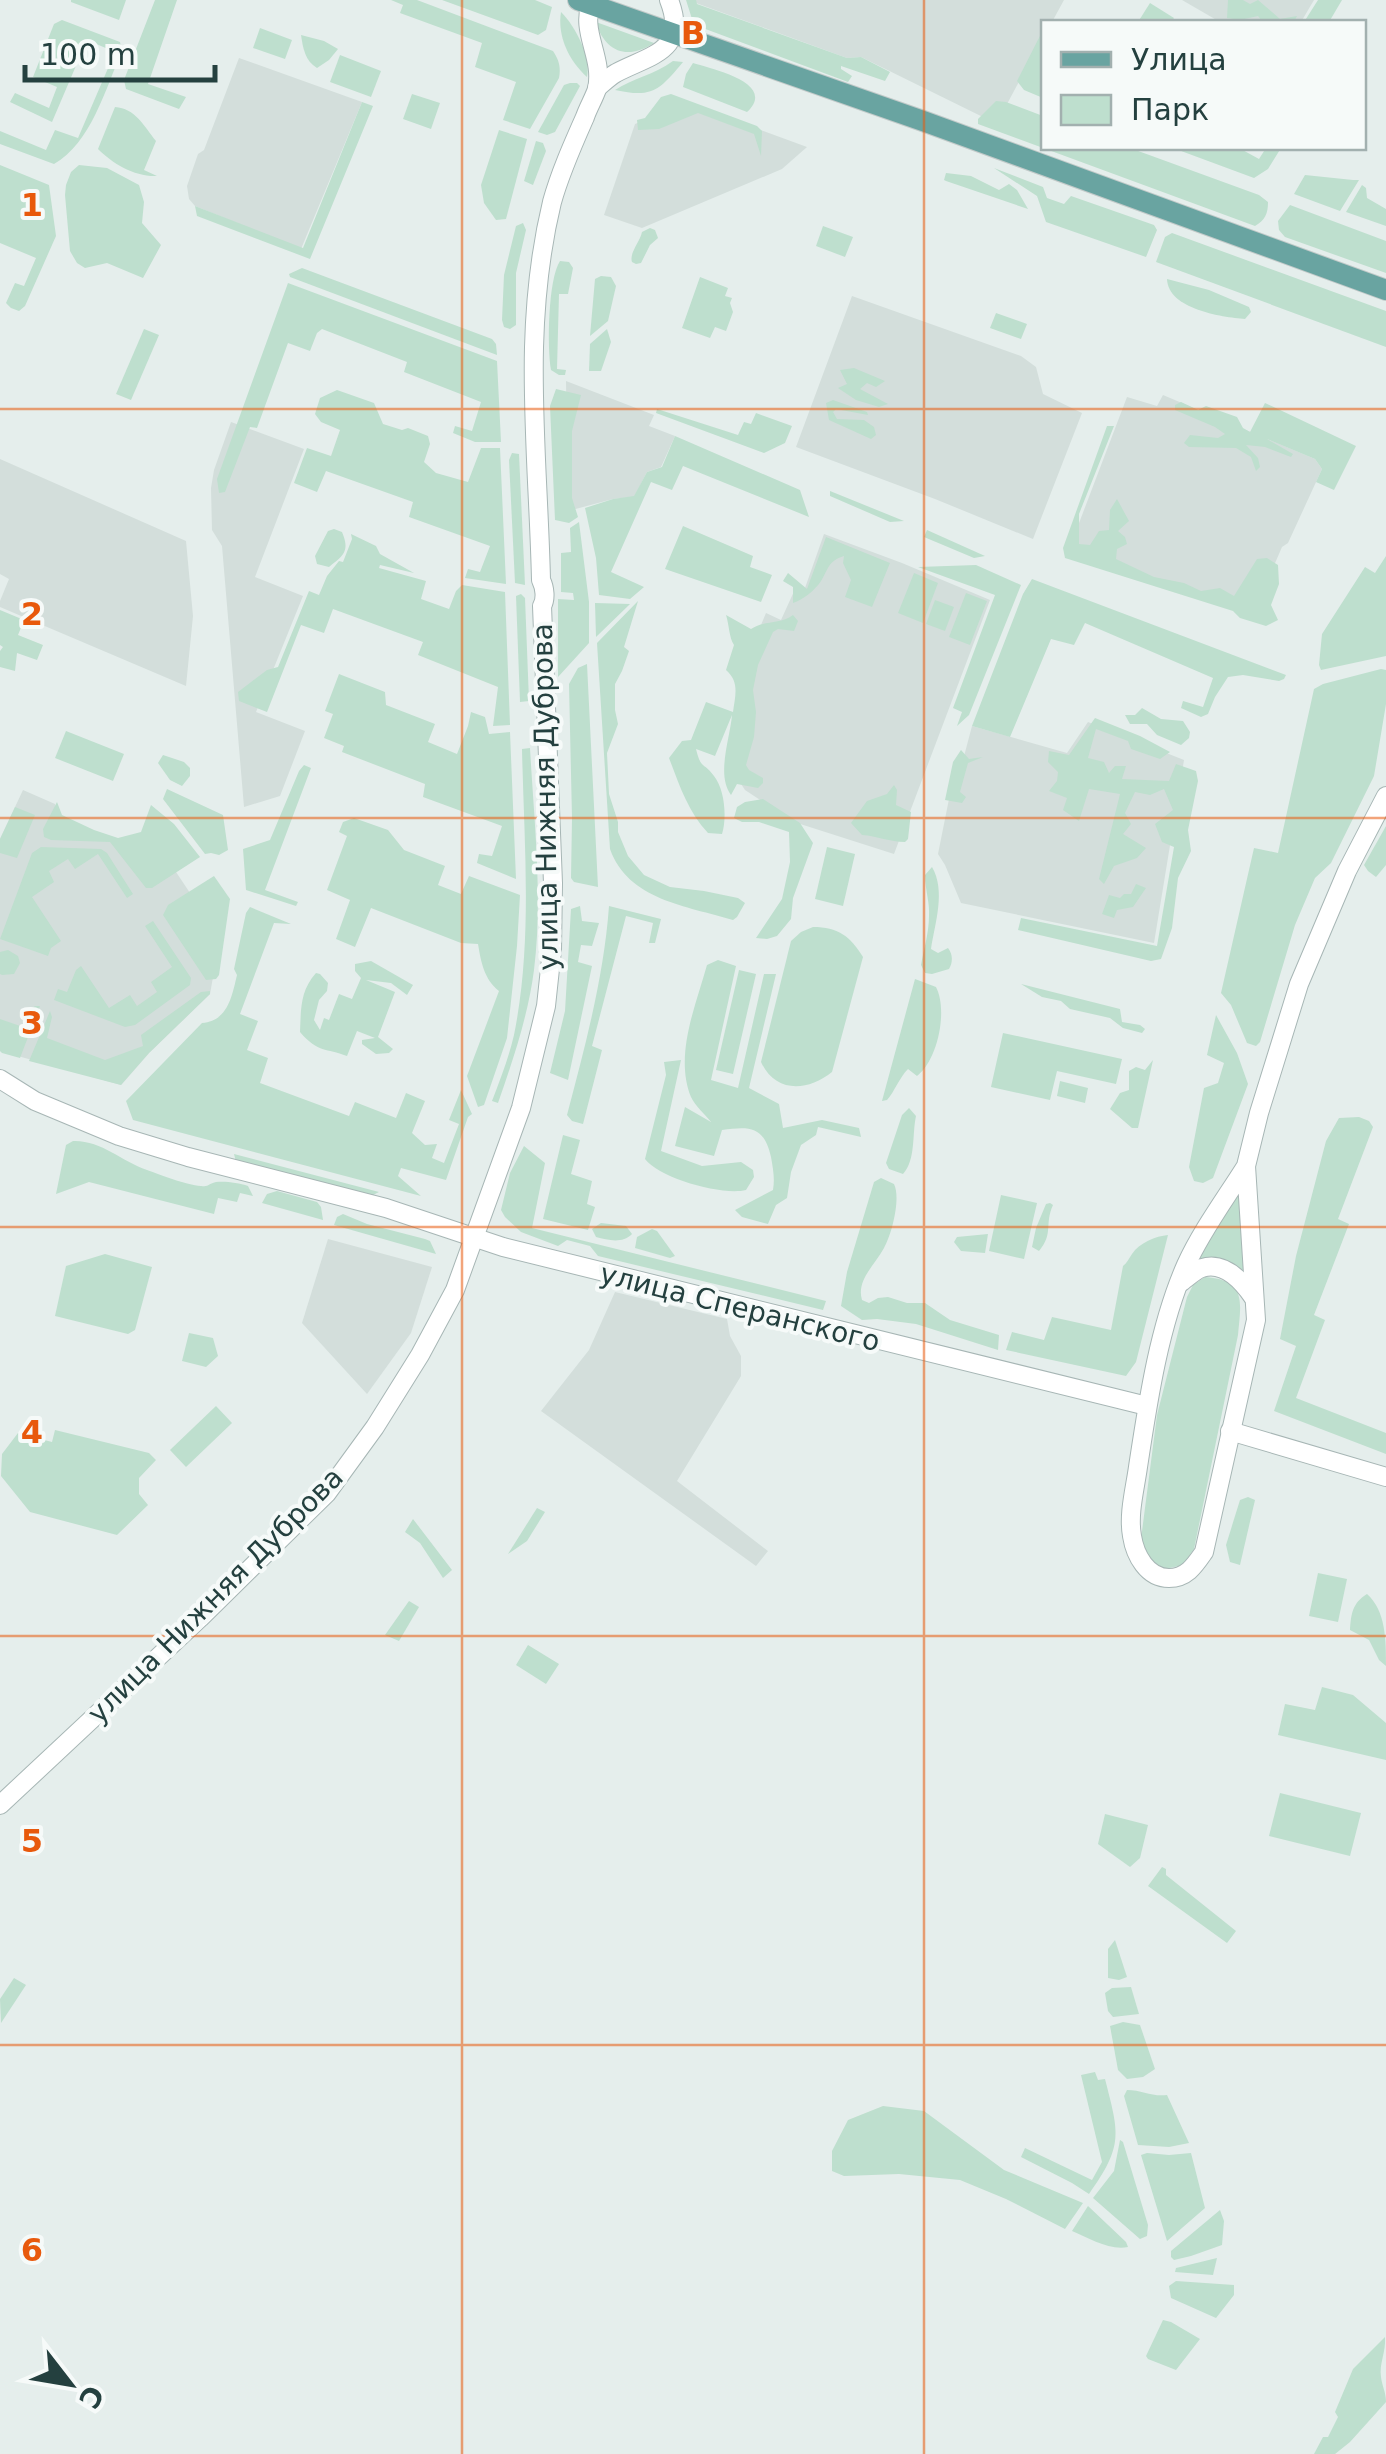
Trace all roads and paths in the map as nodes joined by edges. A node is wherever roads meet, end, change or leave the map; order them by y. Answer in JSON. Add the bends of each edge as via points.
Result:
{"nodes":[{"id":1,"x":582,"y":1,"type":"edge"},
{"id":2,"x":672,"y":15,"type":"edge"},
{"id":3,"x":591,"y":38,"type":"junction"},
{"id":4,"x":700,"y":42,"type":"junction"},
{"id":5,"x":646,"y":61,"type":"junction"},
{"id":6,"x":597,"y":88,"type":"junction"},
{"id":7,"x":1386,"y":290,"type":"edge"},
{"id":8,"x":1386,"y":796,"type":"edge"},
{"id":9,"x":0,"y":1079,"type":"edge"},
{"id":10,"x":1246,"y":1166,"type":"junction"},
{"id":11,"x":476,"y":1236,"type":"junction"},
{"id":12,"x":1180,"y":1283,"type":"junction"},
{"id":13,"x":1255,"y":1300,"type":"junction"},
{"id":14,"x":1147,"y":1406,"type":"junction"},
{"id":15,"x":1230,"y":1431,"type":"junction"},
{"id":16,"x":1386,"y":1477,"type":"edge"},
{"id":17,"x":0,"y":1805,"type":"edge"}],
"edges":[{"from":1,"to":2,"type":"main road"},
{"from":1,"to":3,"type":"street"},
{"from":2,"to":4,"type":"main road"},
{"from":2,"to":5,"type":"street","via":[[667,44]]},
{"from":3,"to":5,"type":"street","via":[[620,63]]},
{"from":3,"to":6,"type":"street"},
{"from":4,"to":5,"type":"street"},
{"from":4,"to":7,"type":"main road"},
{"from":5,"to":6,"type":"street"},
{"from":6,"to":11,"type":"street","name":"улица Нижняя Дуброва","via":[[553,199],[535,297],[532,374],[552,950],[521,1108]]},
{"from":8,"to":10,"type":"street","via":[[1300,984]]},
{"from":9,"to":11,"type":"street","name":"улица Сперанского","via":[[119,1136]]},
{"from":10,"to":12,"type":"street"},
{"from":10,"to":13,"type":"street"},
{"from":11,"to":14,"type":"street","name":"улица Сперанского"},
{"from":11,"to":17,"type":"street","name":"улица Нижняя Дуброва","via":[[420,1355],[327,1493]]},
{"from":12,"to":13,"type":"street","via":[[1203,1268],[1218,1268],[1242,1279]]},
{"from":12,"to":14,"type":"street"},
{"from":13,"to":15,"type":"street"},
{"from":14,"to":15,"type":"street","via":[[1131,1534],[1142,1562],[1160,1577],[1191,1570],[1204,1552]]},
{"from":15,"to":16,"type":"street"}]}
